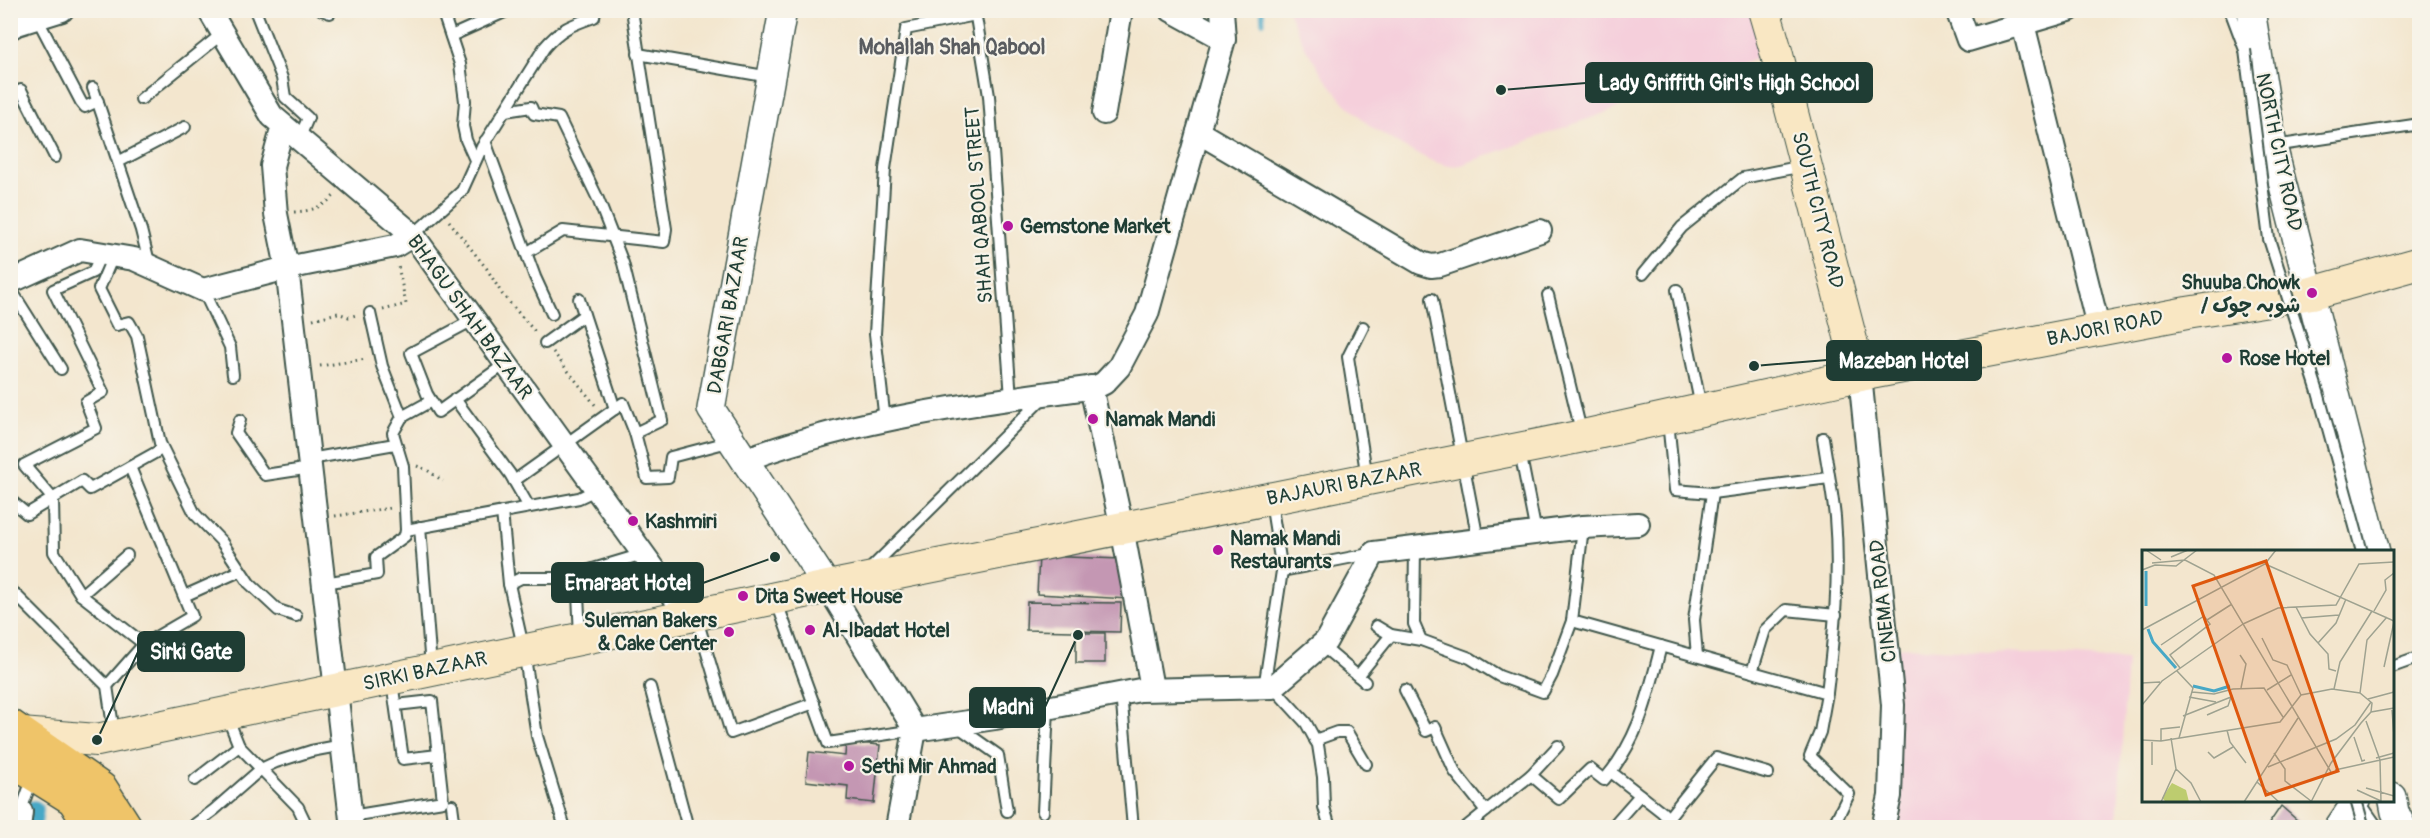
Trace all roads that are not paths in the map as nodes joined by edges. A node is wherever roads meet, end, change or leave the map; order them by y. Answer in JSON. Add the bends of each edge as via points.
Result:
{"nodes":[{"id":1,"x":209,"y":10,"type":"edge"},
{"id":2,"x":255,"y":10,"type":"edge"},
{"id":3,"x":442,"y":10,"type":"edge"},
{"id":4,"x":508,"y":10,"type":"edge"},
{"id":5,"x":595,"y":10,"type":"edge"},
{"id":6,"x":632,"y":10,"type":"edge"},
{"id":7,"x":783,"y":10,"type":"edge"},
{"id":8,"x":1121,"y":10,"type":"edge"},
{"id":9,"x":1171,"y":10,"type":"edge"},
{"id":10,"x":1222,"y":10,"type":"edge"},
{"id":11,"x":1764,"y":10,"type":"edge"},
{"id":12,"x":1957,"y":10,"type":"edge"},
{"id":13,"x":2069,"y":10,"type":"edge"},
{"id":14,"x":2230,"y":10,"type":"edge"},
{"id":15,"x":2246,"y":10,"type":"edge"},
{"id":16,"x":2251,"y":10,"type":"edge"},
{"id":17,"x":49,"y":13,"type":"edge"},
{"id":18,"x":976,"y":13,"type":"edge"},
{"id":19,"x":2023,"y":24,"type":"junction"},
{"id":20,"x":10,"y":28,"type":"edge"},
{"id":21,"x":223,"y":33,"type":"junction"},
{"id":22,"x":451,"y":36,"type":"junction"},
{"id":23,"x":1224,"y":39,"type":"junction"},
{"id":24,"x":2245,"y":50,"type":"junction"},
{"id":25,"x":638,"y":54,"type":"junction"},
{"id":26,"x":771,"y":77,"type":"junction"},
{"id":27,"x":10,"y":85,"type":"edge"},
{"id":28,"x":93,"y":88,"type":"dead end"},
{"id":29,"x":141,"y":99,"type":"dead end"},
{"id":30,"x":98,"y":101,"type":"junction"},
{"id":31,"x":505,"y":111,"type":"junction"},
{"id":32,"x":1104,"y":113,"type":"dead end"},
{"id":33,"x":2420,"y":124,"type":"edge"},
{"id":34,"x":185,"y":127,"type":"dead end"},
{"id":35,"x":291,"y":132,"type":"junction"},
{"id":36,"x":1198,"y":132,"type":"junction"},
{"id":37,"x":485,"y":141,"type":"junction"},
{"id":38,"x":2273,"y":146,"type":"junction"},
{"id":39,"x":55,"y":157,"type":"dead end"},
{"id":40,"x":476,"y":160,"type":"junction"},
{"id":41,"x":120,"y":161,"type":"junction"},
{"id":42,"x":1806,"y":165,"type":"junction"},
{"id":43,"x":1540,"y":231,"type":"dead end"},
{"id":44,"x":413,"y":235,"type":"junction"},
{"id":45,"x":612,"y":238,"type":"junction"},
{"id":46,"x":526,"y":253,"type":"junction"},
{"id":47,"x":107,"y":255,"type":"junction"},
{"id":48,"x":2420,"y":263,"type":"edge"},
{"id":49,"x":150,"y":266,"type":"junction"},
{"id":50,"x":287,"y":268,"type":"junction"},
{"id":51,"x":1643,"y":274,"type":"dead end"},
{"id":52,"x":10,"y":282,"type":"edge"},
{"id":53,"x":10,"y":288,"type":"edge"},
{"id":54,"x":203,"y":290,"type":"junction"},
{"id":55,"x":1677,"y":290,"type":"dead end"},
{"id":56,"x":2312,"y":293,"type":"junction"},
{"id":57,"x":1548,"y":295,"type":"dead end"},
{"id":58,"x":579,"y":299,"type":"dead end"},
{"id":59,"x":1432,"y":299,"type":"dead end"},
{"id":60,"x":370,"y":313,"type":"dead end"},
{"id":61,"x":552,"y":314,"type":"dead end"},
{"id":62,"x":584,"y":315,"type":"junction"},
{"id":63,"x":473,"y":320,"type":"junction"},
{"id":64,"x":1363,"y":327,"type":"dead end"},
{"id":65,"x":2099,"y":330,"type":"junction"},
{"id":66,"x":546,"y":343,"type":"road end"},
{"id":67,"x":505,"y":364,"type":"junction"},
{"id":68,"x":61,"y":369,"type":"dead end"},
{"id":69,"x":233,"y":375,"type":"dead end"},
{"id":70,"x":1860,"y":375,"type":"junction"},
{"id":71,"x":1091,"y":387,"type":"junction"},
{"id":72,"x":1048,"y":393,"type":"junction"},
{"id":73,"x":454,"y":399,"type":"junction"},
{"id":74,"x":1011,"y":399,"type":"junction"},
{"id":75,"x":431,"y":401,"type":"junction"},
{"id":76,"x":615,"y":409,"type":"junction"},
{"id":77,"x":1702,"y":411,"type":"junction"},
{"id":78,"x":402,"y":417,"type":"junction"},
{"id":79,"x":1668,"y":418,"type":"junction"},
{"id":80,"x":240,"y":420,"type":"dead end"},
{"id":81,"x":885,"y":421,"type":"junction"},
{"id":82,"x":635,"y":433,"type":"junction"},
{"id":83,"x":1583,"y":436,"type":"junction"},
{"id":84,"x":1822,"y":438,"type":"dead end"},
{"id":85,"x":395,"y":444,"type":"junction"},
{"id":86,"x":564,"y":446,"type":"junction"},
{"id":87,"x":162,"y":449,"type":"junction"},
{"id":88,"x":1519,"y":449,"type":"junction"},
{"id":89,"x":738,"y":451,"type":"junction"},
{"id":90,"x":1463,"y":460,"type":"junction"},
{"id":91,"x":310,"y":464,"type":"junction"},
{"id":92,"x":130,"y":467,"type":"junction"},
{"id":93,"x":1829,"y":478,"type":"junction"},
{"id":94,"x":1367,"y":479,"type":"junction"},
{"id":95,"x":514,"y":482,"type":"junction"},
{"id":96,"x":596,"y":490,"type":"junction"},
{"id":97,"x":1712,"y":493,"type":"junction"},
{"id":98,"x":53,"y":499,"type":"junction"},
{"id":99,"x":1270,"y":499,"type":"junction"},
{"id":100,"x":10,"y":500,"type":"edge"},
{"id":101,"x":529,"y":507,"type":"junction"},
{"id":102,"x":502,"y":512,"type":"junction"},
{"id":103,"x":1638,"y":524,"type":"dead end"},
{"id":104,"x":420,"y":527,"type":"junction"},
{"id":105,"x":1583,"y":527,"type":"junction"},
{"id":106,"x":1122,"y":528,"type":"junction"},
{"id":107,"x":406,"y":530,"type":"junction"},
{"id":108,"x":1536,"y":533,"type":"junction"},
{"id":109,"x":1478,"y":540,"type":"junction"},
{"id":110,"x":1415,"y":548,"type":"junction"},
{"id":111,"x":2361,"y":550,"type":"edge"},
{"id":112,"x":2375,"y":550,"type":"edge"},
{"id":113,"x":1374,"y":553,"type":"junction"},
{"id":114,"x":643,"y":554,"type":"junction"},
{"id":115,"x":127,"y":555,"type":"dead end"},
{"id":116,"x":240,"y":571,"type":"junction"},
{"id":117,"x":1282,"y":571,"type":"junction"},
{"id":118,"x":577,"y":573,"type":"junction"},
{"id":119,"x":325,"y":583,"type":"junction"},
{"id":120,"x":509,"y":584,"type":"junction"},
{"id":121,"x":843,"y":584,"type":"junction"},
{"id":122,"x":12,"y":594,"type":"edge"},
{"id":123,"x":81,"y":595,"type":"junction"},
{"id":124,"x":184,"y":596,"type":"junction"},
{"id":125,"x":776,"y":598,"type":"junction"},
{"id":126,"x":1836,"y":615,"type":"junction"},
{"id":127,"x":296,"y":616,"type":"dead end"},
{"id":128,"x":692,"y":616,"type":"junction"},
{"id":129,"x":1572,"y":621,"type":"junction"},
{"id":130,"x":1376,"y":626,"type":"dead end"},
{"id":131,"x":1391,"y":635,"type":"junction"},
{"id":132,"x":580,"y":639,"type":"junction"},
{"id":133,"x":1421,"y":640,"type":"junction"},
{"id":134,"x":144,"y":644,"type":"junction"},
{"id":135,"x":1321,"y":645,"type":"junction"},
{"id":136,"x":1661,"y":646,"type":"junction"},
{"id":137,"x":524,"y":651,"type":"junction"},
{"id":138,"x":1697,"y":656,"type":"junction"},
{"id":139,"x":2420,"y":657,"type":"edge"},
{"id":140,"x":2394,"y":666,"type":"edge"},
{"id":141,"x":431,"y":670,"type":"junction"},
{"id":142,"x":1752,"y":672,"type":"junction"},
{"id":143,"x":106,"y":686,"type":"junction"},
{"id":144,"x":650,"y":687,"type":"dead end"},
{"id":145,"x":1268,"y":687,"type":"junction"},
{"id":146,"x":1152,"y":688,"type":"junction"},
{"id":147,"x":337,"y":690,"type":"junction"},
{"id":148,"x":1405,"y":690,"type":"dead end"},
{"id":149,"x":394,"y":692,"type":"junction"},
{"id":150,"x":1121,"y":693,"type":"junction"},
{"id":151,"x":1827,"y":693,"type":"junction"},
{"id":152,"x":814,"y":703,"type":"junction"},
{"id":153,"x":1048,"y":707,"type":"junction"},
{"id":154,"x":226,"y":713,"type":"junction"},
{"id":155,"x":955,"y":724,"type":"junction"},
{"id":156,"x":915,"y":730,"type":"junction"},
{"id":157,"x":114,"y":736,"type":"junction"},
{"id":158,"x":1315,"y":740,"type":"junction"},
{"id":159,"x":343,"y":745,"type":"junction"},
{"id":160,"x":239,"y":746,"type":"junction"},
{"id":161,"x":1557,"y":746,"type":"dead end"},
{"id":162,"x":17,"y":750,"type":"edge"},
{"id":163,"x":438,"y":755,"type":"junction"},
{"id":164,"x":1366,"y":764,"type":"dead end"},
{"id":165,"x":261,"y":769,"type":"junction"},
{"id":166,"x":1611,"y":772,"type":"junction"},
{"id":167,"x":1768,"y":773,"type":"dead end"},
{"id":168,"x":1531,"y":775,"type":"junction"},
{"id":169,"x":195,"y":780,"type":"dead end"},
{"id":170,"x":80,"y":790,"type":"junction"},
{"id":171,"x":1640,"y":795,"type":"junction"},
{"id":172,"x":2356,"y":802,"type":"edge"},
{"id":173,"x":2357,"y":802,"type":"edge"},
{"id":174,"x":2359,"y":802,"type":"edge"},
{"id":175,"x":452,"y":805,"type":"dead end"},
{"id":176,"x":1007,"y":811,"type":"dead end"},
{"id":177,"x":1486,"y":811,"type":"junction"},
{"id":178,"x":1043,"y":812,"type":"dead end"},
{"id":179,"x":1668,"y":818,"type":"junction"},
{"id":180,"x":2390,"y":818,"type":"edge"},
{"id":181,"x":17,"y":819,"type":"edge"},
{"id":182,"x":351,"y":822,"type":"edge"},
{"id":183,"x":1478,"y":824,"type":"edge"},
{"id":184,"x":305,"y":826,"type":"edge"},
{"id":185,"x":1836,"y":826,"type":"edge"},
{"id":186,"x":92,"y":828,"type":"edge"},
{"id":187,"x":126,"y":828,"type":"edge"},
{"id":188,"x":190,"y":828,"type":"edge"},
{"id":189,"x":455,"y":828,"type":"edge"},
{"id":190,"x":565,"y":828,"type":"edge"},
{"id":191,"x":688,"y":828,"type":"edge"},
{"id":192,"x":897,"y":828,"type":"edge"},
{"id":193,"x":1133,"y":828,"type":"edge"},
{"id":194,"x":1330,"y":828,"type":"edge"},
{"id":195,"x":1465,"y":828,"type":"edge"},
{"id":196,"x":1611,"y":828,"type":"edge"},
{"id":197,"x":1677,"y":828,"type":"edge"},
{"id":198,"x":1883,"y":828,"type":"edge"},
{"id":199,"x":2338,"y":828,"type":"edge"},
{"id":200,"x":2364,"y":828,"type":"edge"}],
"edges":[{"from":1,"to":21,"type":"street","name":"BHAGU SHAH BAZAAR"},
{"from":2,"to":35,"type":"lane","via":[[274,53],[285,97],[308,118]]},
{"from":3,"to":22,"type":"lane"},
{"from":4,"to":22,"type":"lane"},
{"from":5,"to":31,"type":"lane","via":[[594,17],[555,34]]},
{"from":6,"to":25,"type":"lane"},
{"from":7,"to":26,"type":"street","name":"DABGARI BAZAAR"},
{"from":8,"to":32,"type":"street"},
{"from":9,"to":23,"type":"street"},
{"from":10,"to":23,"type":"street"},
{"from":11,"to":42,"type":"main road","name":"SOUTH CITY ROAD"},
{"from":12,"to":19,"type":"street","via":[[1968,40]]},
{"from":13,"to":19,"type":"street"},
{"from":14,"to":24,"type":"lane"},
{"from":15,"to":24,"type":"lane"},
{"from":16,"to":38,"type":"street","name":"NORTH CITY ROAD"},
{"from":17,"to":20,"type":"street"},
{"from":17,"to":30,"type":"lane","via":[[81,102],[86,107]]},
{"from":18,"to":74,"type":"lane","name":"SHAH QABOOL STREET","via":[[989,96]]},
{"from":18,"to":81,"type":"lane","via":[[906,29],[885,169],[875,334]]},
{"from":19,"to":65,"type":"street"},
{"from":21,"to":29,"type":"lane"},
{"from":21,"to":35,"type":"street","name":"BHAGU SHAH BAZAAR","via":[[272,116]]},
{"from":22,"to":40,"type":"lane","via":[[465,101],[463,126]]},
{"from":23,"to":36,"type":"street"},
{"from":24,"to":111,"type":"lane","bridge":true,"via":[[2269,239],[2318,392]]},
{"from":25,"to":26,"type":"lane"},
{"from":25,"to":45,"type":"lane","via":[[666,229],[664,242]]},
{"from":26,"to":89,"type":"street","name":"DABGARI BAZAAR","via":[[711,409]]},
{"from":27,"to":39,"type":"lane","via":[[16,93],[21,90]]},
{"from":28,"to":30,"type":"lane"},
{"from":30,"to":41,"type":"lane"},
{"from":31,"to":37,"type":"lane"},
{"from":31,"to":45,"type":"lane","via":[[531,107],[534,114],[559,118]]},
{"from":33,"to":38,"type":"lane"},
{"from":34,"to":41,"type":"lane"},
{"from":35,"to":44,"type":"street","name":"BHAGU SHAH BAZAAR"},
{"from":35,"to":50,"type":"street","via":[[272,166],[276,214]]},
{"from":36,"to":43,"type":"street","via":[[1431,266]]},
{"from":36,"to":71,"type":"street","via":[[1148,314],[1119,367],[1104,383]]},
{"from":37,"to":40,"type":"lane"},
{"from":37,"to":46,"type":"lane"},
{"from":38,"to":56,"type":"street","name":"NORTH CITY ROAD"},
{"from":40,"to":44,"type":"lane","via":[[462,191]]},
{"from":41,"to":49,"type":"lane"},
{"from":42,"to":51,"type":"lane","via":[[1743,178],[1682,227]]},
{"from":42,"to":70,"type":"main road","name":"SOUTH CITY ROAD"},
{"from":44,"to":50,"type":"street","via":[[395,246]]},
{"from":44,"to":63,"type":"street","name":"BHAGU SHAH BAZAAR"},
{"from":45,"to":46,"type":"lane","via":[[563,231]]},
{"from":45,"to":82,"type":"lane","via":[[623,263],[662,420]]},
{"from":46,"to":61,"type":"lane"},
{"from":47,"to":49,"type":"street"},
{"from":47,"to":52,"type":"street","via":[[80,250]]},
{"from":47,"to":87,"type":"lane","via":[[99,289],[117,325],[129,322],[137,336]]},
{"from":47,"to":98,"type":"lane","via":[[93,272],[53,290],[103,392],[86,402],[96,428],[24,465]]},
{"from":48,"to":56,"type":"main road","name":"BAJORI ROAD"},
{"from":49,"to":54,"type":"street"},
{"from":50,"to":54,"type":"street"},
{"from":50,"to":91,"type":"street"},
{"from":53,"to":68,"type":"lane"},
{"from":54,"to":69,"type":"lane","via":[[230,347]]},
{"from":55,"to":77,"type":"lane"},
{"from":56,"to":65,"type":"main road","name":"BAJORI ROAD"},
{"from":56,"to":112,"type":"street","name":"NORTH CITY ROAD"},
{"from":57,"to":83,"type":"lane"},
{"from":58,"to":62,"type":"lane"},
{"from":59,"to":90,"type":"lane"},
{"from":60,"to":78,"type":"lane","via":[[380,357]]},
{"from":62,"to":66,"type":"lane"},
{"from":62,"to":76,"type":"lane"},
{"from":63,"to":67,"type":"street","name":"BHAGU SHAH BAZAAR"},
{"from":63,"to":75,"type":"lane","via":[[411,353]]},
{"from":64,"to":94,"type":"lane","via":[[1348,357]]},
{"from":65,"to":70,"type":"main road","name":"BAJORI ROAD"},
{"from":67,"to":73,"type":"lane"},
{"from":67,"to":86,"type":"street","name":"BHAGU SHAH BAZAAR"},
{"from":70,"to":77,"type":"main road","name":"BAJAURI BAZAAR"},
{"from":70,"to":198,"type":"street","name":"CINEMA ROAD","via":[[1893,705],[1890,796]]},
{"from":71,"to":72,"type":"street"},
{"from":71,"to":106,"type":"street"},
{"from":72,"to":74,"type":"street"},
{"from":72,"to":121,"type":"lane"},
{"from":73,"to":75,"type":"lane","via":[[438,412]]},
{"from":73,"to":95,"type":"lane"},
{"from":74,"to":81,"type":"street"},
{"from":75,"to":78,"type":"lane"},
{"from":76,"to":82,"type":"lane","via":[[622,403]]},
{"from":76,"to":86,"type":"lane"},
{"from":77,"to":79,"type":"main road","name":"BAJAURI BAZAAR"},
{"from":78,"to":85,"type":"lane","via":[[393,433]]},
{"from":79,"to":83,"type":"main road","name":"BAJAURI BAZAAR"},
{"from":79,"to":97,"type":"lane","via":[[1675,490]]},
{"from":80,"to":91,"type":"lane","via":[[236,433],[265,475]]},
{"from":81,"to":89,"type":"street","via":[[779,447]]},
{"from":82,"to":89,"type":"lane","via":[[647,478],[668,477],[671,457]]},
{"from":83,"to":88,"type":"main road","name":"BAJAURI BAZAAR"},
{"from":84,"to":93,"type":"lane"},
{"from":85,"to":91,"type":"lane"},
{"from":85,"to":107,"type":"lane","via":[[403,466]]},
{"from":86,"to":95,"type":"lane"},
{"from":86,"to":96,"type":"street","name":"BHAGU SHAH BAZAAR"},
{"from":87,"to":92,"type":"lane"},
{"from":87,"to":116,"type":"lane","via":[[195,514],[221,541]]},
{"from":88,"to":90,"type":"main road","name":"BAJAURI BAZAAR"},
{"from":88,"to":108,"type":"lane"},
{"from":89,"to":121,"type":"street","name":"DABGARI BAZAAR"},
{"from":90,"to":94,"type":"main road","name":"BAJAURI BAZAAR"},
{"from":90,"to":109,"type":"lane"},
{"from":91,"to":119,"type":"street"},
{"from":92,"to":98,"type":"lane","via":[[90,489],[82,482]]},
{"from":92,"to":124,"type":"lane"},
{"from":93,"to":97,"type":"lane"},
{"from":93,"to":126,"type":"lane","via":[[1835,527]]},
{"from":94,"to":99,"type":"main road","name":"BAJAURI BAZAAR"},
{"from":95,"to":101,"type":"lane"},
{"from":96,"to":101,"type":"lane","via":[[579,498]]},
{"from":96,"to":114,"type":"street","name":"BHAGU SHAH BAZAAR"},
{"from":97,"to":138,"type":"lane","via":[[1694,620]]},
{"from":98,"to":100,"type":"lane","via":[[27,514]]},
{"from":98,"to":123,"type":"lane","via":[[54,552]]},
{"from":99,"to":106,"type":"main road","name":"BAJAURI BAZAAR"},
{"from":99,"to":117,"type":"lane"},
{"from":101,"to":102,"type":"lane"},
{"from":102,"to":104,"type":"lane"},
{"from":102,"to":120,"type":"lane"},
{"from":103,"to":105,"type":"street"},
{"from":104,"to":107,"type":"lane"},
{"from":104,"to":141,"type":"lane"},
{"from":105,"to":108,"type":"street"},
{"from":105,"to":129,"type":"lane"},
{"from":106,"to":121,"type":"main road","name":"BAJAURI BAZAAR"},
{"from":106,"to":146,"type":"street"},
{"from":107,"to":119,"type":"lane","via":[[405,536],[376,557],[377,574]]},
{"from":108,"to":109,"type":"street"},
{"from":109,"to":110,"type":"street"},
{"from":110,"to":113,"type":"street"},
{"from":110,"to":133,"type":"lane","via":[[1414,624]]},
{"from":113,"to":117,"type":"lane"},
{"from":113,"to":135,"type":"street"},
{"from":114,"to":118,"type":"lane"},
{"from":114,"to":128,"type":"street","name":"BHAGU SHAH BAZAAR"},
{"from":115,"to":123,"type":"lane"},
{"from":116,"to":124,"type":"lane"},
{"from":116,"to":127,"type":"lane","via":[[278,610]]},
{"from":117,"to":145,"type":"lane"},
{"from":118,"to":120,"type":"lane","via":[[563,578],[521,578]]},
{"from":118,"to":132,"type":"lane"},
{"from":119,"to":147,"type":"street"},
{"from":120,"to":137,"type":"lane"},
{"from":121,"to":125,"type":"main road","name":"SIRKI BAZAAR"},
{"from":121,"to":156,"type":"street"},
{"from":122,"to":143,"type":"lane"},
{"from":123,"to":134,"type":"lane"},
{"from":124,"to":134,"type":"lane","via":[[192,616]]},
{"from":125,"to":128,"type":"main road","name":"SIRKI BAZAAR"},
{"from":125,"to":152,"type":"lane"},
{"from":126,"to":142,"type":"lane","via":[[1786,610],[1765,630]]},
{"from":126,"to":151,"type":"lane"},
{"from":128,"to":132,"type":"main road","name":"SIRKI BAZAAR"},
{"from":128,"to":152,"type":"lane","via":[[731,732]]},
{"from":129,"to":133,"type":"lane","via":[[1543,692]]},
{"from":129,"to":136,"type":"lane"},
{"from":130,"to":131,"type":"lane"},
{"from":131,"to":133,"type":"lane"},
{"from":131,"to":135,"type":"lane","via":[[1362,679]]},
{"from":132,"to":137,"type":"main road","name":"SIRKI BAZAAR"},
{"from":134,"to":143,"type":"lane"},
{"from":135,"to":145,"type":"street"},
{"from":136,"to":138,"type":"lane"},
{"from":136,"to":166,"type":"lane","via":[[1643,715],[1627,751]]},
{"from":137,"to":141,"type":"main road","name":"SIRKI BAZAAR"},
{"from":137,"to":190,"type":"lane","via":[[537,736]]},
{"from":138,"to":142,"type":"lane"},
{"from":139,"to":140,"type":"lane"},
{"from":141,"to":149,"type":"main road","name":"SIRKI BAZAAR"},
{"from":142,"to":151,"type":"lane"},
{"from":143,"to":157,"type":"lane"},
{"from":144,"to":191,"type":"lane"},
{"from":145,"to":146,"type":"street"},
{"from":145,"to":158,"type":"lane","via":[[1306,723]]},
{"from":146,"to":150,"type":"street"},
{"from":147,"to":149,"type":"main road","name":"SIRKI BAZAAR"},
{"from":147,"to":154,"type":"main road","name":"SIRKI BAZAAR"},
{"from":147,"to":159,"type":"street"},
{"from":148,"to":177,"type":"lane","via":[[1426,731],[1435,727],[1455,772]]},
{"from":149,"to":163,"type":"lane","via":[[432,701]]},
{"from":149,"to":163,"type":"lane","via":[[403,759]]},
{"from":150,"to":153,"type":"street"},
{"from":150,"to":193,"type":"lane"},
{"from":151,"to":185,"type":"lane","via":[[1820,732],[1810,756],[1849,794]]},
{"from":152,"to":156,"type":"lane","via":[[828,742]]},
{"from":153,"to":155,"type":"street"},
{"from":153,"to":178,"type":"lane"},
{"from":154,"to":157,"type":"main road","name":"SIRKI BAZAAR"},
{"from":154,"to":160,"type":"lane"},
{"from":155,"to":156,"type":"street"},
{"from":155,"to":176,"type":"lane","via":[[998,755]]},
{"from":156,"to":192,"type":"street"},
{"from":157,"to":162,"type":"main road","name":"SIRKI BAZAAR"},
{"from":158,"to":164,"type":"lane","via":[[1347,732]]},
{"from":158,"to":194,"type":"lane"},
{"from":159,"to":165,"type":"lane","via":[[311,751]]},
{"from":159,"to":182,"type":"street"},
{"from":160,"to":165,"type":"lane"},
{"from":160,"to":169,"type":"lane"},
{"from":161,"to":168,"type":"lane"},
{"from":162,"to":170,"type":"main road"},
{"from":162,"to":181,"type":"lane"},
{"from":163,"to":182,"type":"lane","via":[[443,801]]},
{"from":165,"to":184,"type":"lane","via":[[298,807]]},
{"from":165,"to":188,"type":"lane"},
{"from":166,"to":168,"type":"lane","via":[[1604,780],[1590,768],[1559,799]]},
{"from":166,"to":171,"type":"lane"},
{"from":167,"to":179,"type":"lane","via":[[1716,758]]},
{"from":168,"to":177,"type":"lane"},
{"from":170,"to":186,"type":"main road"},
{"from":170,"to":187,"type":"main road","via":[[101,789]]},
{"from":171,"to":179,"type":"lane"},
{"from":171,"to":196,"type":"lane"},
{"from":172,"to":199,"type":"street"},
{"from":173,"to":200,"type":"lane","bridge":true},
{"from":174,"to":180,"type":"lane"},
{"from":175,"to":189,"type":"lane"},
{"from":177,"to":183,"type":"lane"},
{"from":179,"to":197,"type":"lane"},
{"from":183,"to":195,"type":"lane"}]}
